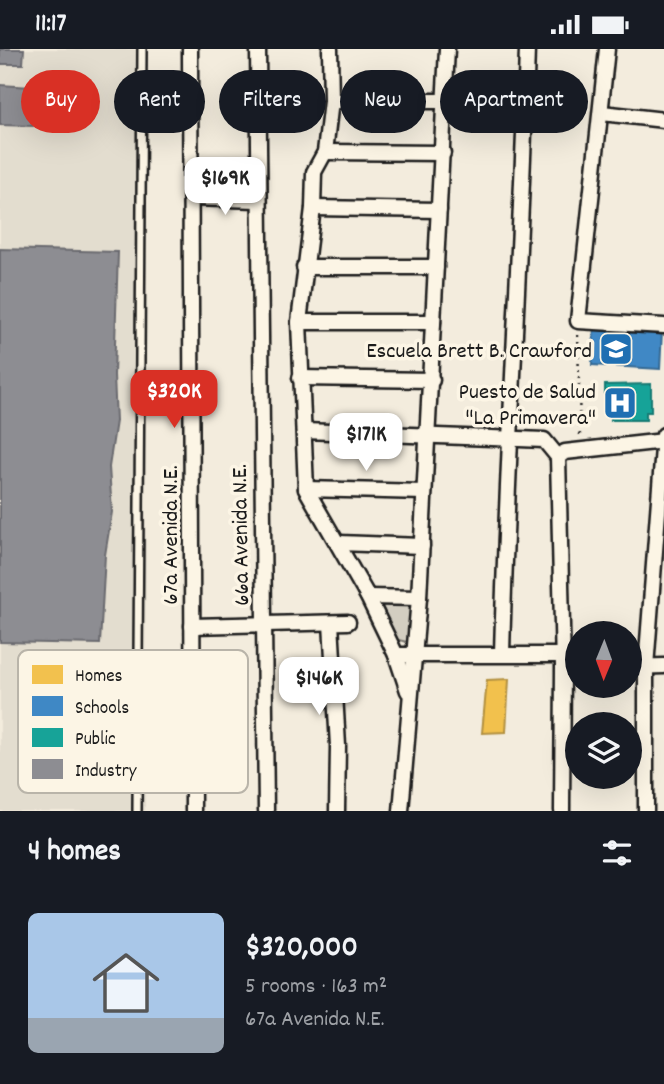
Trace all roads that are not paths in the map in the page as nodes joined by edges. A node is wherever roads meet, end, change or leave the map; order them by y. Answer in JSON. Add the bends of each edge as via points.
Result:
{"nodes":[{"id":1,"x":142,"y":49,"type":"edge"},
{"id":2,"x":190,"y":49,"type":"edge"},
{"id":3,"x":258,"y":49,"type":"edge"},
{"id":4,"x":330,"y":49,"type":"edge"},
{"id":5,"x":447,"y":49,"type":"edge"},
{"id":6,"x":527,"y":49,"type":"edge"},
{"id":7,"x":607,"y":49,"type":"edge"},
{"id":8,"x":446,"y":70,"type":"edge"},
{"id":9,"x":331,"y":101,"type":"junction"},
{"id":10,"x":440,"y":101,"type":"edge"},
{"id":11,"x":602,"y":113,"type":"junction"},
{"id":12,"x":664,"y":120,"type":"edge"},
{"id":13,"x":444,"y":133,"type":"edge"},
{"id":14,"x":325,"y":152,"type":"junction"},
{"id":15,"x":443,"y":153,"type":"junction"},
{"id":16,"x":191,"y":198,"type":"junction"},
{"id":17,"x":259,"y":200,"type":"junction"},
{"id":18,"x":313,"y":208,"type":"junction"},
{"id":19,"x":439,"y":210,"type":"junction"},
{"id":20,"x":304,"y":267,"type":"junction"},
{"id":21,"x":436,"y":267,"type":"junction"},
{"id":22,"x":299,"y":322,"type":"junction"},
{"id":23,"x":433,"y":322,"type":"junction"},
{"id":24,"x":664,"y":326,"type":"edge"},
{"id":25,"x":300,"y":378,"type":"junction"},
{"id":26,"x":432,"y":380,"type":"junction"},
{"id":27,"x":304,"y":431,"type":"junction"},
{"id":28,"x":664,"y":432,"type":"edge"},
{"id":29,"x":428,"y":436,"type":"junction"},
{"id":30,"x":508,"y":438,"type":"junction"},
{"id":31,"x":664,"y":441,"type":"edge"},
{"id":32,"x":558,"y":457,"type":"junction"},
{"id":33,"x":306,"y":489,"type":"junction"},
{"id":34,"x":424,"y":492,"type":"junction"},
{"id":35,"x":339,"y":543,"type":"junction"},
{"id":36,"x":422,"y":546,"type":"junction"},
{"id":37,"x":368,"y":597,"type":"junction"},
{"id":38,"x":419,"y":599,"type":"junction"},
{"id":39,"x":566,"y":621,"type":"edge"},
{"id":40,"x":348,"y":622,"type":"dead end"},
{"id":41,"x":331,"y":623,"type":"junction"},
{"id":42,"x":263,"y":625,"type":"junction"},
{"id":43,"x":192,"y":626,"type":"junction"},
{"id":44,"x":138,"y":650,"type":"edge"},
{"id":45,"x":192,"y":650,"type":"edge"},
{"id":46,"x":502,"y":654,"type":"junction"},
{"id":47,"x":396,"y":655,"type":"junction"},
{"id":48,"x":415,"y":655,"type":"junction"},
{"id":49,"x":565,"y":663,"type":"edge"},
{"id":50,"x":664,"y":666,"type":"edge"},
{"id":51,"x":642,"y":667,"type":"edge"},
{"id":52,"x":646,"y":667,"type":"junction"},
{"id":53,"x":409,"y":693,"type":"junction"},
{"id":54,"x":567,"y":698,"type":"edge"},
{"id":55,"x":137,"y":793,"type":"edge"},
{"id":56,"x":193,"y":793,"type":"edge"},
{"id":57,"x":137,"y":811,"type":"edge"},
{"id":58,"x":193,"y":811,"type":"edge"},
{"id":59,"x":266,"y":811,"type":"edge"},
{"id":60,"x":337,"y":811,"type":"edge"},
{"id":61,"x":401,"y":811,"type":"edge"},
{"id":62,"x":562,"y":811,"type":"edge"},
{"id":63,"x":646,"y":811,"type":"edge"}],
"edges":[{"from":1,"to":44,"type":"lane"},
{"from":2,"to":16,"type":"street","name":"67a Avenida N.E."},
{"from":3,"to":17,"type":"street","name":"66a Avenida N.E."},
{"from":4,"to":9,"type":"street"},
{"from":5,"to":8,"type":"street"},
{"from":6,"to":30,"type":"street","via":[[521,248]]},
{"from":7,"to":11,"type":"street"},
{"from":9,"to":10,"type":"street"},
{"from":9,"to":14,"type":"street"},
{"from":11,"to":12,"type":"street"},
{"from":11,"to":24,"type":"street","via":[[578,321]]},
{"from":13,"to":15,"type":"street"},
{"from":14,"to":15,"type":"street"},
{"from":14,"to":18,"type":"street","via":[[314,172]]},
{"from":15,"to":19,"type":"street"},
{"from":16,"to":17,"type":"street"},
{"from":16,"to":43,"type":"street","name":"67a Avenida N.E."},
{"from":17,"to":42,"type":"street","name":"66a Avenida N.E."},
{"from":18,"to":19,"type":"street"},
{"from":18,"to":20,"type":"street"},
{"from":19,"to":21,"type":"street"},
{"from":20,"to":21,"type":"street"},
{"from":20,"to":22,"type":"street"},
{"from":21,"to":23,"type":"street"},
{"from":22,"to":23,"type":"street"},
{"from":22,"to":25,"type":"street"},
{"from":23,"to":26,"type":"street"},
{"from":25,"to":26,"type":"street"},
{"from":25,"to":27,"type":"street"},
{"from":26,"to":29,"type":"street"},
{"from":27,"to":29,"type":"street"},
{"from":27,"to":33,"type":"street"},
{"from":28,"to":31,"type":"street"},
{"from":29,"to":30,"type":"street"},
{"from":29,"to":34,"type":"street"},
{"from":30,"to":32,"type":"street","via":[[544,440]]},
{"from":30,"to":46,"type":"street"},
{"from":31,"to":32,"type":"street","via":[[565,452]]},
{"from":31,"to":52,"type":"street"},
{"from":32,"to":39,"type":"street"},
{"from":33,"to":34,"type":"street"},
{"from":33,"to":35,"type":"street"},
{"from":34,"to":36,"type":"street"},
{"from":35,"to":36,"type":"street"},
{"from":35,"to":37,"type":"street"},
{"from":36,"to":38,"type":"street"},
{"from":37,"to":38,"type":"street"},
{"from":37,"to":47,"type":"street"},
{"from":38,"to":48,"type":"street"},
{"from":40,"to":41,"type":"street"},
{"from":41,"to":42,"type":"street"},
{"from":41,"to":60,"type":"street"},
{"from":42,"to":43,"type":"street"},
{"from":42,"to":59,"type":"street","name":"66a Avenida N.E."},
{"from":43,"to":45,"type":"street","name":"67a Avenida N.E."},
{"from":46,"to":48,"type":"street"},
{"from":46,"to":49,"type":"street"},
{"from":47,"to":48,"type":"street"},
{"from":47,"to":53,"type":"street"},
{"from":48,"to":53,"type":"street"},
{"from":50,"to":52,"type":"street"},
{"from":51,"to":52,"type":"street"},
{"from":52,"to":63,"type":"street"},
{"from":53,"to":61,"type":"street"},
{"from":54,"to":62,"type":"street"},
{"from":55,"to":57,"type":"lane"},
{"from":56,"to":58,"type":"street","name":"67a Avenida N.E."}]}
